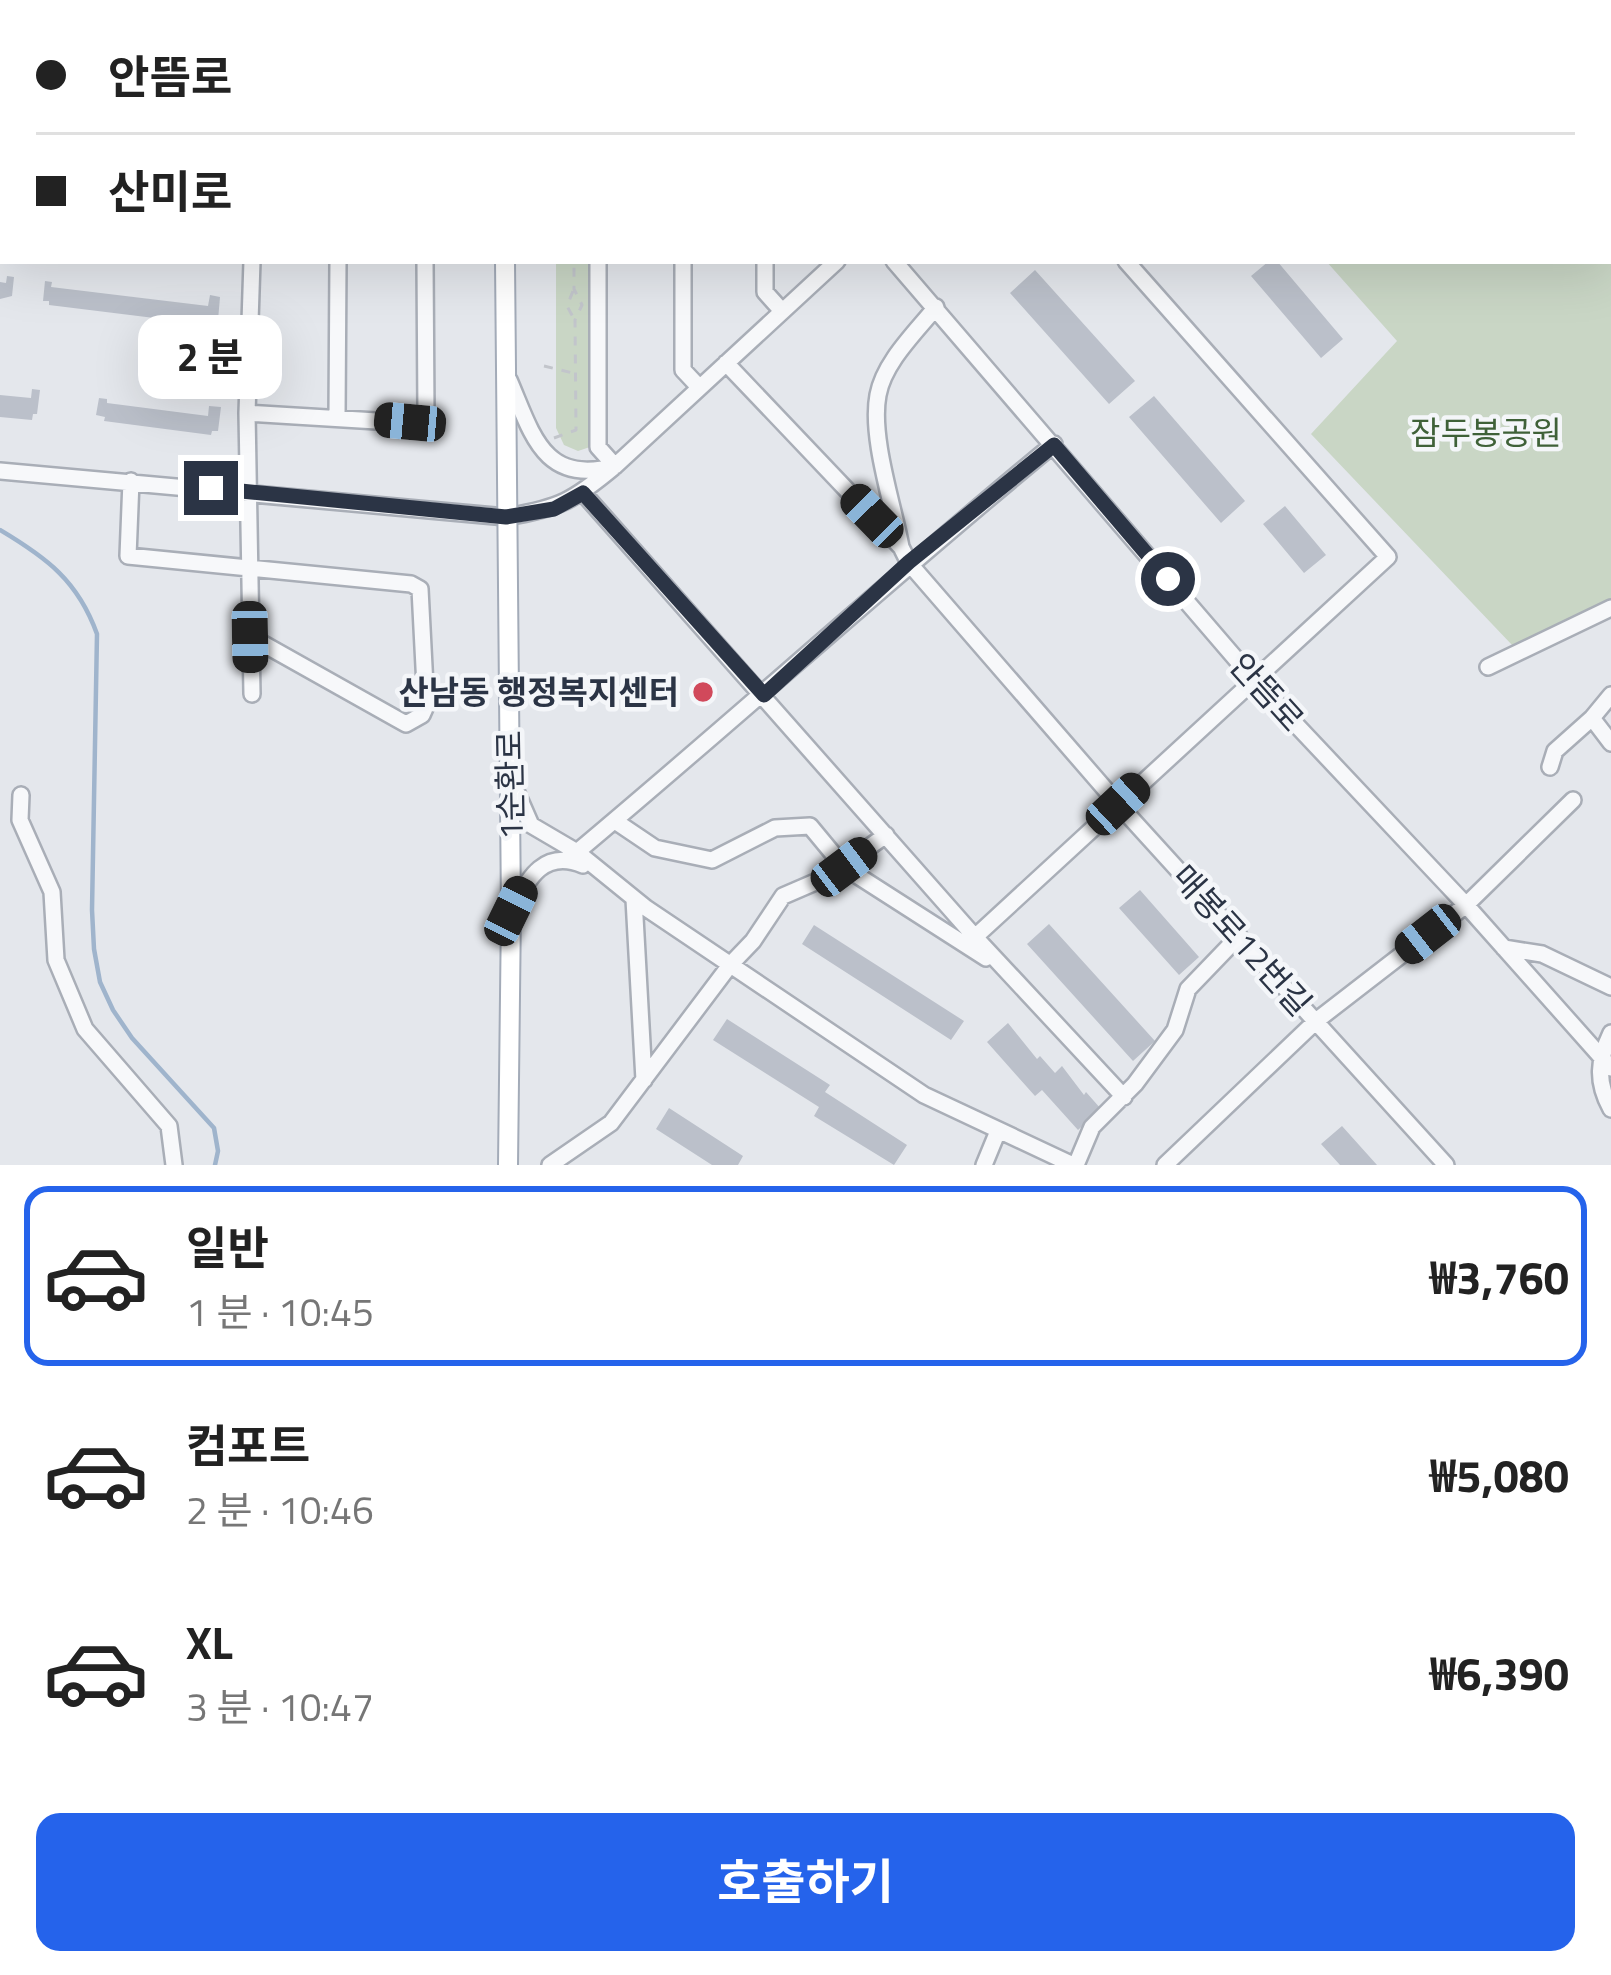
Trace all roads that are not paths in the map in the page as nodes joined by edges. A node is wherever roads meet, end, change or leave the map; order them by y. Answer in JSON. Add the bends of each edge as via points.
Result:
{"nodes":[{"id":1,"x":252,"y":264,"type":"edge"},
{"id":2,"x":338,"y":264,"type":"edge"},
{"id":3,"x":425,"y":264,"type":"edge"},
{"id":4,"x":505,"y":264,"type":"edge"},
{"id":5,"x":598,"y":264,"type":"edge"},
{"id":6,"x":683,"y":264,"type":"edge"},
{"id":7,"x":765,"y":264,"type":"edge"},
{"id":8,"x":834,"y":264,"type":"edge"},
{"id":9,"x":897,"y":264,"type":"edge"},
{"id":10,"x":1129,"y":264,"type":"edge"},
{"id":11,"x":936,"y":307,"type":"junction"},
{"id":12,"x":782,"y":311,"type":"junction"},
{"id":13,"x":726,"y":363,"type":"junction"},
{"id":14,"x":506,"y":372,"type":"junction"},
{"id":15,"x":699,"y":387,"type":"junction"},
{"id":16,"x":247,"y":413,"type":"junction"},
{"id":17,"x":337,"y":416,"type":"junction"},
{"id":18,"x":1054,"y":445,"type":"junction"},
{"id":19,"x":615,"y":466,"type":"junction"},
{"id":20,"x":0,"y":471,"type":"edge"},
{"id":21,"x":131,"y":481,"type":"junction"},
{"id":22,"x":250,"y":492,"type":"junction"},
{"id":23,"x":583,"y":493,"type":"junction"},
{"id":24,"x":506,"y":517,"type":"junction"},
{"id":25,"x":905,"y":555,"type":"junction"},
{"id":26,"x":249,"y":567,"type":"junction"},
{"id":27,"x":1611,"y":608,"type":"edge"},
{"id":28,"x":250,"y":637,"type":"junction"},
{"id":29,"x":1488,"y":667,"type":"dead end"},
{"id":30,"x":1254,"y":680,"type":"junction"},
{"id":31,"x":252,"y":694,"type":"dead end"},
{"id":32,"x":1611,"y":694,"type":"edge"},
{"id":33,"x":764,"y":695,"type":"junction"},
{"id":34,"x":1592,"y":718,"type":"junction"},
{"id":35,"x":1611,"y":743,"type":"edge"},
{"id":36,"x":1550,"y":767,"type":"dead end"},
{"id":37,"x":509,"y":776,"type":"junction"},
{"id":38,"x":21,"y":795,"type":"dead end"},
{"id":39,"x":1573,"y":800,"type":"dead end"},
{"id":40,"x":1118,"y":804,"type":"junction"},
{"id":41,"x":615,"y":821,"type":"junction"},
{"id":42,"x":886,"y":835,"type":"junction"},
{"id":43,"x":577,"y":853,"type":"junction"},
{"id":44,"x":844,"y":867,"type":"junction"},
{"id":45,"x":598,"y":872,"type":"junction"},
{"id":46,"x":640,"y":903,"type":"junction"},
{"id":47,"x":1466,"y":905,"type":"junction"},
{"id":48,"x":511,"y":911,"type":"junction"},
{"id":49,"x":1239,"y":936,"type":"junction"},
{"id":50,"x":974,"y":938,"type":"junction"},
{"id":51,"x":1504,"y":948,"type":"junction"},
{"id":52,"x":730,"y":965,"type":"junction"},
{"id":53,"x":1004,"y":969,"type":"junction"},
{"id":54,"x":1611,"y":987,"type":"edge"},
{"id":55,"x":1316,"y":1022,"type":"junction"},
{"id":56,"x":1611,"y":1033,"type":"edge"},
{"id":57,"x":1605,"y":1061,"type":"edge"},
{"id":58,"x":644,"y":1080,"type":"junction"},
{"id":59,"x":1124,"y":1097,"type":"junction"},
{"id":60,"x":1611,"y":1109,"type":"edge"},
{"id":61,"x":998,"y":1131,"type":"junction"},
{"id":62,"x":174,"y":1165,"type":"edge"},
{"id":63,"x":508,"y":1165,"type":"edge"},
{"id":64,"x":550,"y":1165,"type":"edge"},
{"id":65,"x":984,"y":1165,"type":"edge"},
{"id":66,"x":1075,"y":1165,"type":"edge"},
{"id":67,"x":1165,"y":1165,"type":"edge"},
{"id":68,"x":1446,"y":1165,"type":"edge"}],
"edges":[{"from":1,"to":16,"type":"street"},
{"from":2,"to":17,"type":"street"},
{"from":3,"to":17,"type":"street","via":[[426,416]]},
{"from":4,"to":14,"type":"main road","name":"1순환로"},
{"from":5,"to":19,"type":"street","via":[[598,447]]},
{"from":6,"to":15,"type":"street","via":[[683,370]]},
{"from":7,"to":12,"type":"street","via":[[765,292]]},
{"from":8,"to":12,"type":"street"},
{"from":9,"to":11,"type":"street","name":"안뜸로"},
{"from":10,"to":30,"type":"street","via":[[1388,557]]},
{"from":11,"to":18,"type":"street","name":"안뜸로"},
{"from":11,"to":25,"type":"street","name":"매봉로12번길","via":[[878,395]]},
{"from":12,"to":13,"type":"street"},
{"from":13,"to":15,"type":"street"},
{"from":13,"to":25,"type":"street","name":"매봉로12번길"},
{"from":14,"to":19,"type":"street","via":[[548,457],[575,471]]},
{"from":14,"to":24,"type":"main road","name":"1순환로"},
{"from":15,"to":19,"type":"street"},
{"from":16,"to":17,"type":"street"},
{"from":16,"to":22,"type":"street"},
{"from":18,"to":25,"type":"street"},
{"from":18,"to":30,"type":"street","name":"안뜸로"},
{"from":19,"to":23,"type":"street"},
{"from":20,"to":21,"type":"street"},
{"from":21,"to":22,"type":"street"},
{"from":21,"to":26,"type":"street","via":[[128,556]]},
{"from":22,"to":24,"type":"street"},
{"from":22,"to":26,"type":"street"},
{"from":23,"to":24,"type":"street","via":[[554,509]]},
{"from":23,"to":33,"type":"street"},
{"from":24,"to":37,"type":"main road","name":"1순환로"},
{"from":25,"to":33,"type":"street"},
{"from":25,"to":40,"type":"street","name":"매봉로12번길"},
{"from":26,"to":28,"type":"street"},
{"from":26,"to":28,"type":"street","via":[[411,584],[423,597],[426,706],[406,724]]},
{"from":27,"to":29,"type":"street"},
{"from":28,"to":31,"type":"street"},
{"from":30,"to":40,"type":"street"},
{"from":30,"to":47,"type":"street","name":"안뜸로"},
{"from":32,"to":34,"type":"street"},
{"from":33,"to":41,"type":"street"},
{"from":33,"to":42,"type":"street"},
{"from":34,"to":35,"type":"street"},
{"from":34,"to":36,"type":"street"},
{"from":37,"to":43,"type":"street","via":[[531,825]]},
{"from":37,"to":48,"type":"main road","name":"1순환로"},
{"from":38,"to":62,"type":"street","via":[[20,820],[52,892],[56,960],[85,1030],[169,1126]]},
{"from":39,"to":47,"type":"street"},
{"from":40,"to":49,"type":"street","name":"매봉로12번길"},
{"from":40,"to":50,"type":"street"},
{"from":41,"to":43,"type":"street"},
{"from":41,"to":44,"type":"street","via":[[655,848],[712,860],[775,828],[810,826]]},
{"from":42,"to":44,"type":"street"},
{"from":42,"to":50,"type":"street"},
{"from":43,"to":45,"type":"street"},
{"from":44,"to":52,"type":"street","via":[[783,896]]},
{"from":44,"to":53,"type":"street"},
{"from":45,"to":46,"type":"street"},
{"from":45,"to":48,"type":"street","via":[[549,861],[526,880]]},
{"from":46,"to":52,"type":"street"},
{"from":46,"to":58,"type":"street"},
{"from":47,"to":51,"type":"street","name":"안뜸로"},
{"from":47,"to":55,"type":"street"},
{"from":48,"to":63,"type":"main road","name":"1순환로"},
{"from":49,"to":55,"type":"street","name":"매봉로12번길"},
{"from":49,"to":59,"type":"street","via":[[1187,989],[1175,1030]]},
{"from":50,"to":53,"type":"street"},
{"from":51,"to":54,"type":"street","via":[[1542,954]]},
{"from":51,"to":57,"type":"street","name":"안뜸로"},
{"from":52,"to":58,"type":"street"},
{"from":52,"to":61,"type":"street","via":[[924,1095]]},
{"from":53,"to":59,"type":"street"},
{"from":55,"to":67,"type":"street"},
{"from":55,"to":68,"type":"street","name":"매봉로12번길"},
{"from":56,"to":57,"type":"street"},
{"from":57,"to":60,"type":"street","via":[[1600,1085]]},
{"from":58,"to":64,"type":"street","via":[[611,1124]]},
{"from":59,"to":66,"type":"street","via":[[1092,1127]]},
{"from":61,"to":65,"type":"street"},
{"from":61,"to":66,"type":"street"}]}
